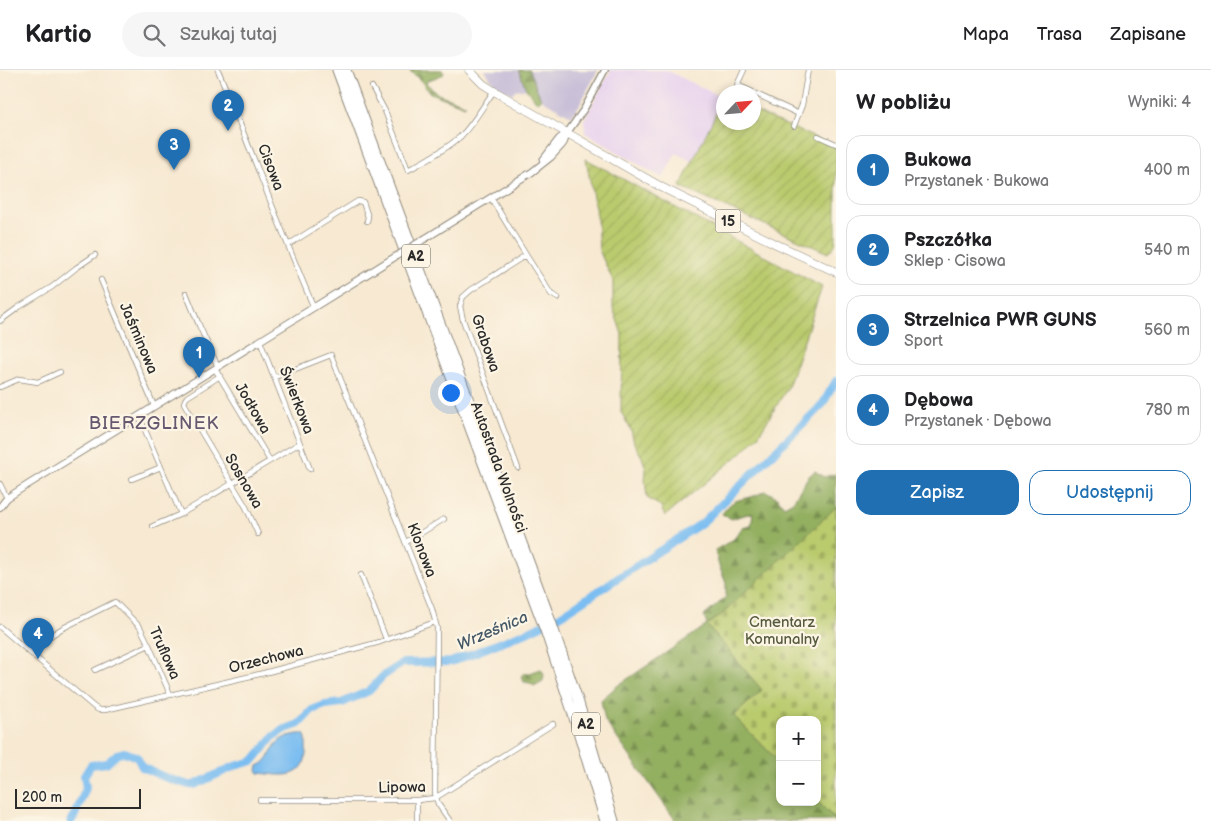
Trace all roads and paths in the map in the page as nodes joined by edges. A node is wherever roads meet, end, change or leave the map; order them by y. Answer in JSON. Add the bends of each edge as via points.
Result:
{"nodes":[{"id":1,"x":218,"y":70,"type":"edge"},
{"id":2,"x":337,"y":70,"type":"edge"},
{"id":3,"x":346,"y":70,"type":"edge"},
{"id":4,"x":468,"y":70,"type":"edge"},
{"id":5,"x":605,"y":70,"type":"edge"},
{"id":6,"x":744,"y":70,"type":"edge"},
{"id":7,"x":808,"y":70,"type":"edge"},
{"id":8,"x":737,"y":85,"type":"edge"},
{"id":9,"x":372,"y":87,"type":"dead end"},
{"id":10,"x":494,"y":91,"type":"junction"},
{"id":11,"x":761,"y":97,"type":"edge"},
{"id":12,"x":799,"y":114,"type":"junction"},
{"id":13,"x":794,"y":126,"type":"dead end"},
{"id":14,"x":567,"y":133,"type":"junction"},
{"id":15,"x":818,"y":136,"type":"dead end"},
{"id":16,"x":836,"y":144,"type":"edge"},
{"id":17,"x":491,"y":198,"type":"junction"},
{"id":18,"x":367,"y":221,"type":"dead end"},
{"id":19,"x":288,"y":245,"type":"junction"},
{"id":20,"x":95,"y":255,"type":"dead end"},
{"id":21,"x":526,"y":255,"type":"junction"},
{"id":22,"x":836,"y":272,"type":"edge"},
{"id":23,"x":101,"y":280,"type":"dead end"},
{"id":24,"x":186,"y":293,"type":"dead end"},
{"id":25,"x":558,"y":298,"type":"dead end"},
{"id":26,"x":314,"y":308,"type":"junction"},
{"id":27,"x":0,"y":321,"type":"edge"},
{"id":28,"x":260,"y":341,"type":"junction"},
{"id":29,"x":217,"y":368,"type":"junction"},
{"id":30,"x":60,"y":372,"type":"dead end"},
{"id":31,"x":220,"y":376,"type":"junction"},
{"id":32,"x":275,"y":377,"type":"junction"},
{"id":33,"x":0,"y":387,"type":"edge"},
{"id":34,"x":154,"y":406,"type":"junction"},
{"id":35,"x":139,"y":416,"type":"junction"},
{"id":36,"x":300,"y":443,"type":"junction"},
{"id":37,"x":270,"y":461,"type":"junction"},
{"id":38,"x":161,"y":467,"type":"junction"},
{"id":39,"x":310,"y":468,"type":"dead end"},
{"id":40,"x":518,"y":468,"type":"dead end"},
{"id":41,"x":132,"y":479,"type":"dead end"},
{"id":42,"x":232,"y":483,"type":"junction"},
{"id":43,"x":0,"y":484,"type":"edge"},
{"id":44,"x":7,"y":498,"type":"junction"},
{"id":45,"x":0,"y":507,"type":"edge"},
{"id":46,"x":181,"y":514,"type":"junction"},
{"id":47,"x":444,"y":519,"type":"dead end"},
{"id":48,"x":153,"y":526,"type":"dead end"},
{"id":49,"x":258,"y":534,"type":"dead end"},
{"id":50,"x":406,"y":542,"type":"junction"},
{"id":51,"x":361,"y":575,"type":"dead end"},
{"id":52,"x":544,"y":615,"type":"junction"},
{"id":53,"x":435,"y":622,"type":"junction"},
{"id":54,"x":0,"y":628,"type":"edge"},
{"id":55,"x":550,"y":631,"type":"junction"},
{"id":56,"x":386,"y":639,"type":"junction"},
{"id":57,"x":150,"y":645,"type":"junction"},
{"id":58,"x":28,"y":651,"type":"junction"},
{"id":59,"x":95,"y":670,"type":"dead end"},
{"id":60,"x":170,"y":694,"type":"junction"},
{"id":61,"x":553,"y":724,"type":"dead end"},
{"id":62,"x":435,"y":798,"type":"junction"},
{"id":63,"x":260,"y":800,"type":"dead end"},
{"id":64,"x":417,"y":800,"type":"junction"},
{"id":65,"x":417,"y":821,"type":"edge"},
{"id":66,"x":450,"y":821,"type":"edge"},
{"id":67,"x":605,"y":821,"type":"edge"},
{"id":68,"x":614,"y":821,"type":"edge"}],
"edges":[{"from":1,"to":19,"type":"street","name":"Cisowa"},
{"from":2,"to":52,"type":"highway","name":"Autostrada Wolności","number":"A2"},
{"from":3,"to":52,"type":"highway","name":"Autostrada Wolności","number":"A2"},
{"from":4,"to":10,"type":"main road","number":"15"},
{"from":5,"to":14,"type":"street"},
{"from":6,"to":8,"type":"street"},
{"from":7,"to":12,"type":"street"},
{"from":9,"to":10,"type":"street","via":[[408,170],[459,137]]},
{"from":10,"to":14,"type":"main road","number":"15"},
{"from":11,"to":12,"type":"street"},
{"from":12,"to":13,"type":"street"},
{"from":14,"to":17,"type":"main road","via":[[551,157]]},
{"from":14,"to":22,"type":"main road","number":"15","via":[[695,204]]},
{"from":15,"to":16,"type":"street"},
{"from":17,"to":21,"type":"street"},
{"from":17,"to":26,"type":"main road","bridge":true},
{"from":18,"to":19,"type":"street","via":[[363,202],[358,201]]},
{"from":19,"to":26,"type":"street","name":"Cisowa"},
{"from":20,"to":27,"type":"street"},
{"from":21,"to":25,"type":"street","via":[[551,294]]},
{"from":21,"to":40,"type":"street","name":"Grabowa","via":[[471,290],[463,297],[460,306]]},
{"from":23,"to":34,"type":"street","name":"Jaśminowa"},
{"from":24,"to":29,"type":"street","name":"Jodłowa"},
{"from":26,"to":28,"type":"main road"},
{"from":28,"to":29,"type":"main road"},
{"from":28,"to":32,"type":"street","name":"Świerkowa"},
{"from":29,"to":31,"type":"street","name":"Jodłowa"},
{"from":29,"to":34,"type":"main road"},
{"from":30,"to":33,"type":"street","via":[[38,382],[19,379]]},
{"from":31,"to":37,"type":"street","name":"Jodłowa"},
{"from":31,"to":42,"type":"street","name":"Sosnowa","via":[[187,397],[184,403]]},
{"from":32,"to":36,"type":"street","name":"Świerkowa"},
{"from":32,"to":50,"type":"street","name":"Klonowa","via":[[331,355]]},
{"from":34,"to":35,"type":"main road"},
{"from":35,"to":38,"type":"street"},
{"from":35,"to":44,"type":"main road"},
{"from":36,"to":37,"type":"street"},
{"from":36,"to":39,"type":"street","name":"Świerkowa"},
{"from":37,"to":42,"type":"street"},
{"from":38,"to":41,"type":"street"},
{"from":38,"to":46,"type":"street"},
{"from":42,"to":46,"type":"street"},
{"from":42,"to":49,"type":"street","name":"Sosnowa"},
{"from":43,"to":44,"type":"street"},
{"from":44,"to":45,"type":"main road"},
{"from":46,"to":48,"type":"street"},
{"from":47,"to":50,"type":"street"},
{"from":50,"to":53,"type":"street","name":"Klonowa"},
{"from":51,"to":56,"type":"street"},
{"from":52,"to":55,"type":"highway","name":"Autostrada Wolności","number":"A2"},
{"from":53,"to":56,"type":"street","name":"Orzechowa"},
{"from":53,"to":62,"type":"street","name":"Klonowa"},
{"from":54,"to":58,"type":"street"},
{"from":55,"to":67,"type":"highway","name":"Autostrada Wolności","number":"A2"},
{"from":55,"to":68,"type":"highway","name":"Autostrada Wolności","number":"A2","via":[[578,700]]},
{"from":56,"to":60,"type":"street","name":"Orzechowa","via":[[264,673]]},
{"from":57,"to":58,"type":"street","name":"Truflowa","via":[[140,627],[114,602],[61,629]]},
{"from":57,"to":59,"type":"street"},
{"from":57,"to":60,"type":"street","name":"Truflowa"},
{"from":58,"to":60,"type":"street","name":"Orzechowa","via":[[100,710]]},
{"from":61,"to":62,"type":"street","name":"Lipowa"},
{"from":62,"to":64,"type":"street","name":"Lipowa"},
{"from":62,"to":66,"type":"street"},
{"from":63,"to":64,"type":"street","name":"Lipowa"},
{"from":64,"to":65,"type":"street"}]}
